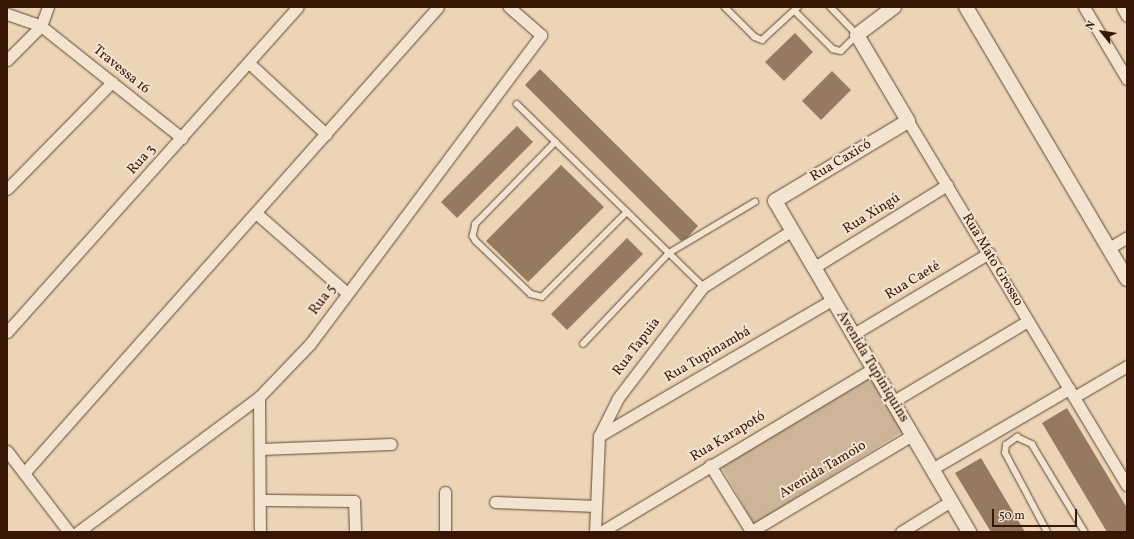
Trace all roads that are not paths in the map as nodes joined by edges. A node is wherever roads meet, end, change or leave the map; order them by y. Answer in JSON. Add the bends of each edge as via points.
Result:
{"nodes":[{"id":1,"x":48,"y":7,"type":"edge"},
{"id":2,"x":298,"y":7,"type":"edge"},
{"id":3,"x":438,"y":7,"type":"edge"},
{"id":4,"x":509,"y":7,"type":"edge"},
{"id":5,"x":725,"y":7,"type":"edge"},
{"id":6,"x":830,"y":7,"type":"edge"},
{"id":7,"x":894,"y":7,"type":"edge"},
{"id":8,"x":966,"y":7,"type":"edge"},
{"id":9,"x":1084,"y":7,"type":"edge"},
{"id":10,"x":1122,"y":7,"type":"edge"},
{"id":11,"x":796,"y":9,"type":"edge"},
{"id":12,"x":7,"y":14,"type":"edge"},
{"id":13,"x":1127,"y":16,"type":"edge"},
{"id":14,"x":41,"y":26,"type":"junction"},
{"id":15,"x":857,"y":35,"type":"junction"},
{"id":16,"x":7,"y":60,"type":"edge"},
{"id":17,"x":249,"y":63,"type":"junction"},
{"id":18,"x":1127,"y":79,"type":"edge"},
{"id":19,"x":112,"y":82,"type":"junction"},
{"id":20,"x":517,"y":104,"type":"dead end"},
{"id":21,"x":908,"y":121,"type":"junction"},
{"id":22,"x":326,"y":134,"type":"junction"},
{"id":23,"x":182,"y":138,"type":"junction"},
{"id":24,"x":556,"y":142,"type":"junction"},
{"id":25,"x":947,"y":185,"type":"junction"},
{"id":26,"x":7,"y":189,"type":"edge"},
{"id":27,"x":775,"y":201,"type":"joint"},
{"id":28,"x":755,"y":202,"type":"dead end"},
{"id":29,"x":627,"y":212,"type":"junction"},
{"id":30,"x":256,"y":213,"type":"junction"},
{"id":31,"x":790,"y":231,"type":"junction"},
{"id":32,"x":1127,"y":237,"type":"edge"},
{"id":33,"x":1109,"y":248,"type":"junction"},
{"id":34,"x":669,"y":253,"type":"junction"},
{"id":35,"x":989,"y":254,"type":"junction"},
{"id":36,"x":813,"y":268,"type":"junction"},
{"id":37,"x":1127,"y":279,"type":"edge"},
{"id":38,"x":701,"y":285,"type":"junction"},
{"id":39,"x":347,"y":293,"type":"junction"},
{"id":40,"x":832,"y":300,"type":"junction"},
{"id":41,"x":1028,"y":321,"type":"junction"},
{"id":42,"x":7,"y":332,"type":"edge"},
{"id":43,"x":852,"y":335,"type":"junction"},
{"id":44,"x":583,"y":344,"type":"dead end"},
{"id":45,"x":1127,"y":366,"type":"edge"},
{"id":46,"x":872,"y":369,"type":"junction"},
{"id":47,"x":1071,"y":393,"type":"junction"},
{"id":48,"x":259,"y":398,"type":"junction"},
{"id":49,"x":892,"y":402,"type":"junction"},
{"id":50,"x":912,"y":435,"type":"junction"},
{"id":51,"x":599,"y":436,"type":"junction"},
{"id":52,"x":391,"y":444,"type":"dead end"},
{"id":53,"x":260,"y":449,"type":"junction"},
{"id":54,"x":7,"y":451,"type":"edge"},
{"id":55,"x":710,"y":465,"type":"junction"},
{"id":56,"x":932,"y":469,"type":"junction"},
{"id":57,"x":24,"y":473,"type":"junction"},
{"id":58,"x":1127,"y":485,"type":"edge"},
{"id":59,"x":445,"y":492,"type":"dead end"},
{"id":60,"x":260,"y":500,"type":"junction"},
{"id":61,"x":951,"y":501,"type":"junction"},
{"id":62,"x":495,"y":502,"type":"dead end"},
{"id":63,"x":596,"y":506,"type":"junction"},
{"id":64,"x":69,"y":532,"type":"edge"},
{"id":65,"x":78,"y":532,"type":"edge"},
{"id":66,"x":260,"y":532,"type":"edge"},
{"id":67,"x":355,"y":532,"type":"edge"},
{"id":68,"x":445,"y":532,"type":"edge"},
{"id":69,"x":595,"y":532,"type":"edge"},
{"id":70,"x":601,"y":532,"type":"edge"},
{"id":71,"x":750,"y":532,"type":"edge"},
{"id":72,"x":901,"y":532,"type":"edge"},
{"id":73,"x":969,"y":532,"type":"edge"},
{"id":74,"x":1047,"y":532,"type":"edge"},
{"id":75,"x":1085,"y":532,"type":"edge"}],
"edges":[{"from":1,"to":14,"type":"street"},
{"from":2,"to":17,"type":"street","name":"Rua 3"},
{"from":3,"to":22,"type":"street"},
{"from":4,"to":39,"type":"street","name":"Rua 5","via":[[541,35]]},
{"from":5,"to":11,"type":"lane","via":[[758,40],[766,38]]},
{"from":6,"to":15,"type":"lane"},
{"from":7,"to":15,"type":"street"},
{"from":8,"to":33,"type":"street"},
{"from":9,"to":18,"type":"street"},
{"from":10,"to":13,"type":"street"},
{"from":11,"to":15,"type":"lane","via":[[837,51],[846,48]]},
{"from":12,"to":14,"type":"street","name":"Travessa 16"},
{"from":14,"to":16,"type":"street"},
{"from":14,"to":19,"type":"street","name":"Travessa 16"},
{"from":15,"to":21,"type":"street","name":"Rua Mato Grosso"},
{"from":17,"to":22,"type":"street"},
{"from":17,"to":23,"type":"street","name":"Rua 3"},
{"from":19,"to":23,"type":"street","name":"Travessa 16"},
{"from":19,"to":26,"type":"street"},
{"from":20,"to":24,"type":"lane"},
{"from":21,"to":25,"type":"street","name":"Rua Mato Grosso"},
{"from":21,"to":27,"type":"street","name":"Rua Caxicó"},
{"from":22,"to":30,"type":"street"},
{"from":23,"to":42,"type":"street","name":"Rua 3"},
{"from":24,"to":29,"type":"lane"},
{"from":24,"to":29,"type":"lane","via":[[476,224],[473,236],[476,241],[531,294],[542,297]]},
{"from":25,"to":35,"type":"street","name":"Rua Mato Grosso"},
{"from":25,"to":36,"type":"street","name":"Rua Xingú"},
{"from":27,"to":31,"type":"street","name":"Avenida Tupiniquins"},
{"from":28,"to":34,"type":"lane"},
{"from":29,"to":34,"type":"lane"},
{"from":30,"to":39,"type":"street"},
{"from":30,"to":57,"type":"street"},
{"from":31,"to":36,"type":"street","name":"Avenida Tupiniquins"},
{"from":31,"to":38,"type":"street","name":"Rua Tapuia"},
{"from":32,"to":33,"type":"street"},
{"from":33,"to":37,"type":"street"},
{"from":34,"to":38,"type":"lane"},
{"from":34,"to":44,"type":"lane"},
{"from":35,"to":41,"type":"street","name":"Rua Mato Grosso"},
{"from":35,"to":43,"type":"street","name":"Rua Caeté"},
{"from":36,"to":40,"type":"street","name":"Avenida Tupiniquins"},
{"from":38,"to":51,"type":"street","name":"Rua Tapuia","via":[[618,398]]},
{"from":39,"to":48,"type":"street","name":"Rua 5","via":[[310,344]]},
{"from":40,"to":43,"type":"street","name":"Avenida Tupiniquins"},
{"from":40,"to":51,"type":"street","name":"Rua Tupinambá"},
{"from":41,"to":47,"type":"street","name":"Rua Mato Grosso"},
{"from":41,"to":49,"type":"street"},
{"from":43,"to":46,"type":"street","name":"Avenida Tupiniquins"},
{"from":45,"to":47,"type":"street"},
{"from":46,"to":49,"type":"street","name":"Avenida Tupiniquins"},
{"from":46,"to":55,"type":"street","name":"Rua Karapotó"},
{"from":47,"to":56,"type":"street"},
{"from":47,"to":58,"type":"street","name":"Rua Mato Grosso"},
{"from":48,"to":53,"type":"street"},
{"from":48,"to":65,"type":"street","name":"Rua 5"},
{"from":49,"to":50,"type":"street","name":"Avenida Tupiniquins"},
{"from":50,"to":56,"type":"street","name":"Avenida Tupiniquins"},
{"from":50,"to":71,"type":"street","name":"Avenida Tamoio"},
{"from":51,"to":63,"type":"street","name":"Rua Tapuia"},
{"from":52,"to":53,"type":"street"},
{"from":53,"to":60,"type":"street"},
{"from":54,"to":57,"type":"street"},
{"from":55,"to":70,"type":"street","name":"Rua Karapotó"},
{"from":55,"to":71,"type":"street"},
{"from":56,"to":61,"type":"street","name":"Avenida Tupiniquins"},
{"from":57,"to":64,"type":"street"},
{"from":59,"to":68,"type":"street"},
{"from":60,"to":66,"type":"street"},
{"from":60,"to":67,"type":"street","via":[[354,501]]},
{"from":61,"to":72,"type":"street"},
{"from":61,"to":73,"type":"street","name":"Avenida Tupiniquins"},
{"from":62,"to":63,"type":"street"},
{"from":63,"to":69,"type":"street","name":"Rua Tapuia"},
{"from":74,"to":75,"type":"lane","via":[[1004,453],[1006,445],[1017,437],[1032,444]]}]}
